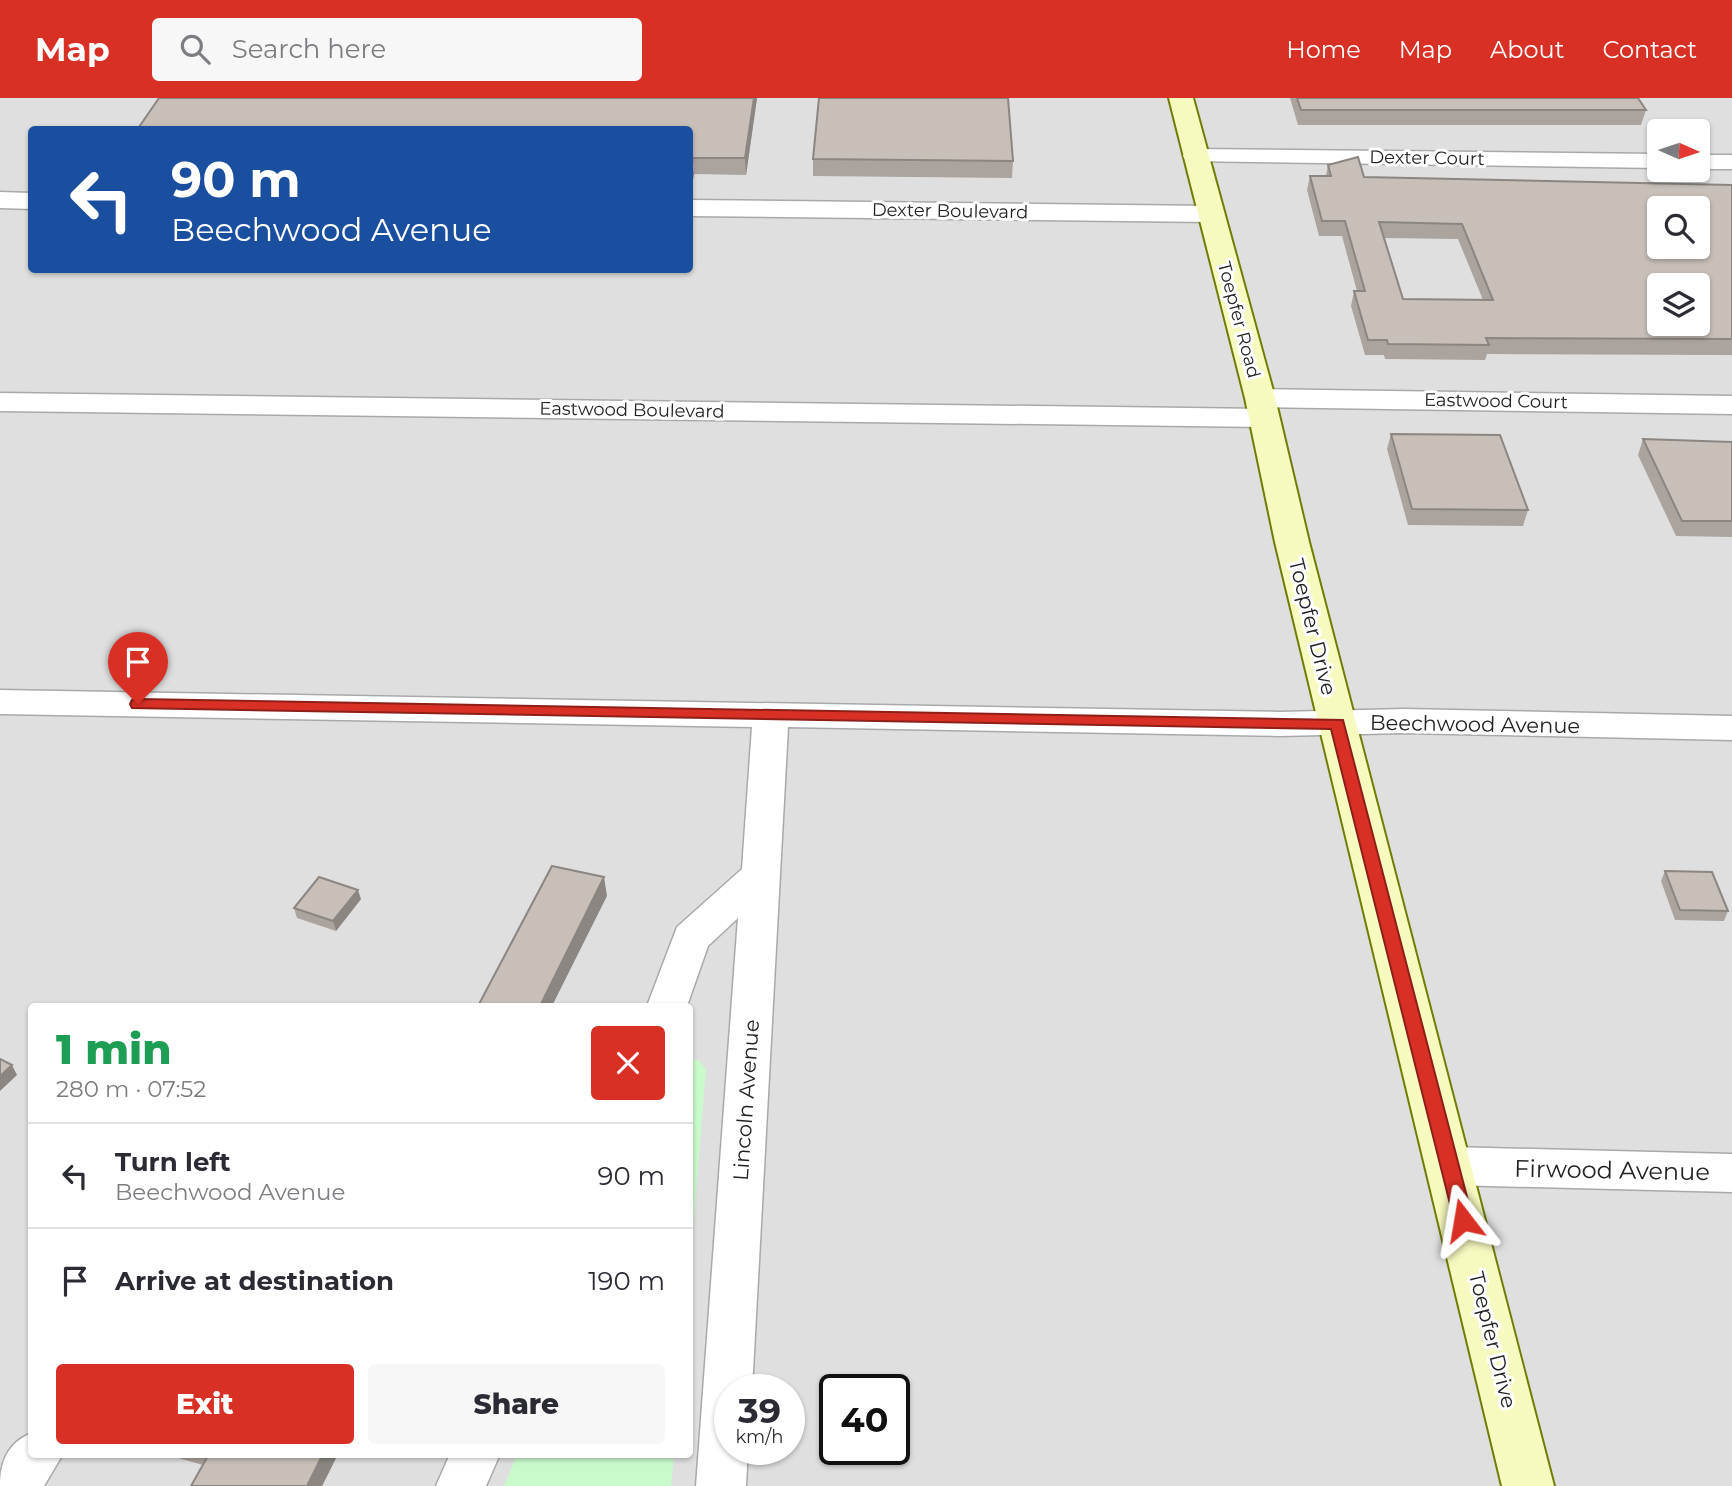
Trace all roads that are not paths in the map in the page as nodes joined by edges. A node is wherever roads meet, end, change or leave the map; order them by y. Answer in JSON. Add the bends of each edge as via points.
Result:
{"nodes":[{"id":1,"x":1181,"y":98,"type":"edge"},
{"id":2,"x":1195,"y":156,"type":"junction"},
{"id":3,"x":1647,"y":161,"type":"edge"},
{"id":4,"x":1710,"y":162,"type":"edge"},
{"id":5,"x":1732,"y":162,"type":"edge"},
{"id":6,"x":0,"y":200,"type":"edge"},
{"id":7,"x":28,"y":201,"type":"edge"},
{"id":8,"x":693,"y":208,"type":"edge"},
{"id":9,"x":1210,"y":214,"type":"junction"},
{"id":10,"x":0,"y":402,"type":"edge"},
{"id":11,"x":1732,"y":405,"type":"edge"},
{"id":12,"x":1262,"y":408,"type":"junction"},
{"id":13,"x":1292,"y":542,"type":"joint"},
{"id":14,"x":0,"y":702,"type":"edge"},
{"id":15,"x":771,"y":714,"type":"junction"},
{"id":16,"x":1337,"y":723,"type":"junction"},
{"id":17,"x":1732,"y":727,"type":"edge"},
{"id":18,"x":761,"y":874,"type":"junction"},
{"id":19,"x":668,"y":1003,"type":"edge"},
{"id":20,"x":1450,"y":1166,"type":"junction"},
{"id":21,"x":1732,"y":1172,"type":"edge"},
{"id":22,"x":35,"y":1458,"type":"edge"},
{"id":23,"x":473,"y":1458,"type":"edge"},
{"id":24,"x":14,"y":1486,"type":"edge"},
{"id":25,"x":461,"y":1486,"type":"edge"},
{"id":26,"x":721,"y":1486,"type":"edge"},
{"id":27,"x":1528,"y":1486,"type":"edge"}],
"edges":[{"from":1,"to":2,"type":"street","name":"Toepfer Road"},
{"from":2,"to":3,"type":"street","name":"Dexter Court"},
{"from":2,"to":9,"type":"street","name":"Toepfer Road"},
{"from":4,"to":5,"type":"street"},
{"from":6,"to":7,"type":"street"},
{"from":8,"to":9,"type":"street","name":"Dexter Boulevard"},
{"from":9,"to":12,"type":"street","name":"Toepfer Road"},
{"from":10,"to":12,"type":"street","name":"Eastwood Boulevard"},
{"from":11,"to":12,"type":"street","name":"Eastwood Court"},
{"from":12,"to":13,"type":"street","name":"Toepfer Road"},
{"from":13,"to":16,"type":"street","name":"Toepfer Drive"},
{"from":14,"to":15,"type":"street","name":"Beechwood Avenue"},
{"from":15,"to":16,"type":"street","name":"Beechwood Avenue"},
{"from":15,"to":18,"type":"street","name":"Lincoln Avenue"},
{"from":16,"to":17,"type":"street","name":"Beechwood Avenue"},
{"from":16,"to":20,"type":"street","name":"Toepfer Drive"},
{"from":18,"to":19,"type":"street","via":[[691,938]]},
{"from":18,"to":26,"type":"street","name":"Lincoln Avenue"},
{"from":20,"to":21,"type":"street","name":"Firwood Avenue"},
{"from":20,"to":27,"type":"street","name":"Toepfer Drive"},
{"from":22,"to":24,"type":"street"},
{"from":23,"to":25,"type":"street"}]}
